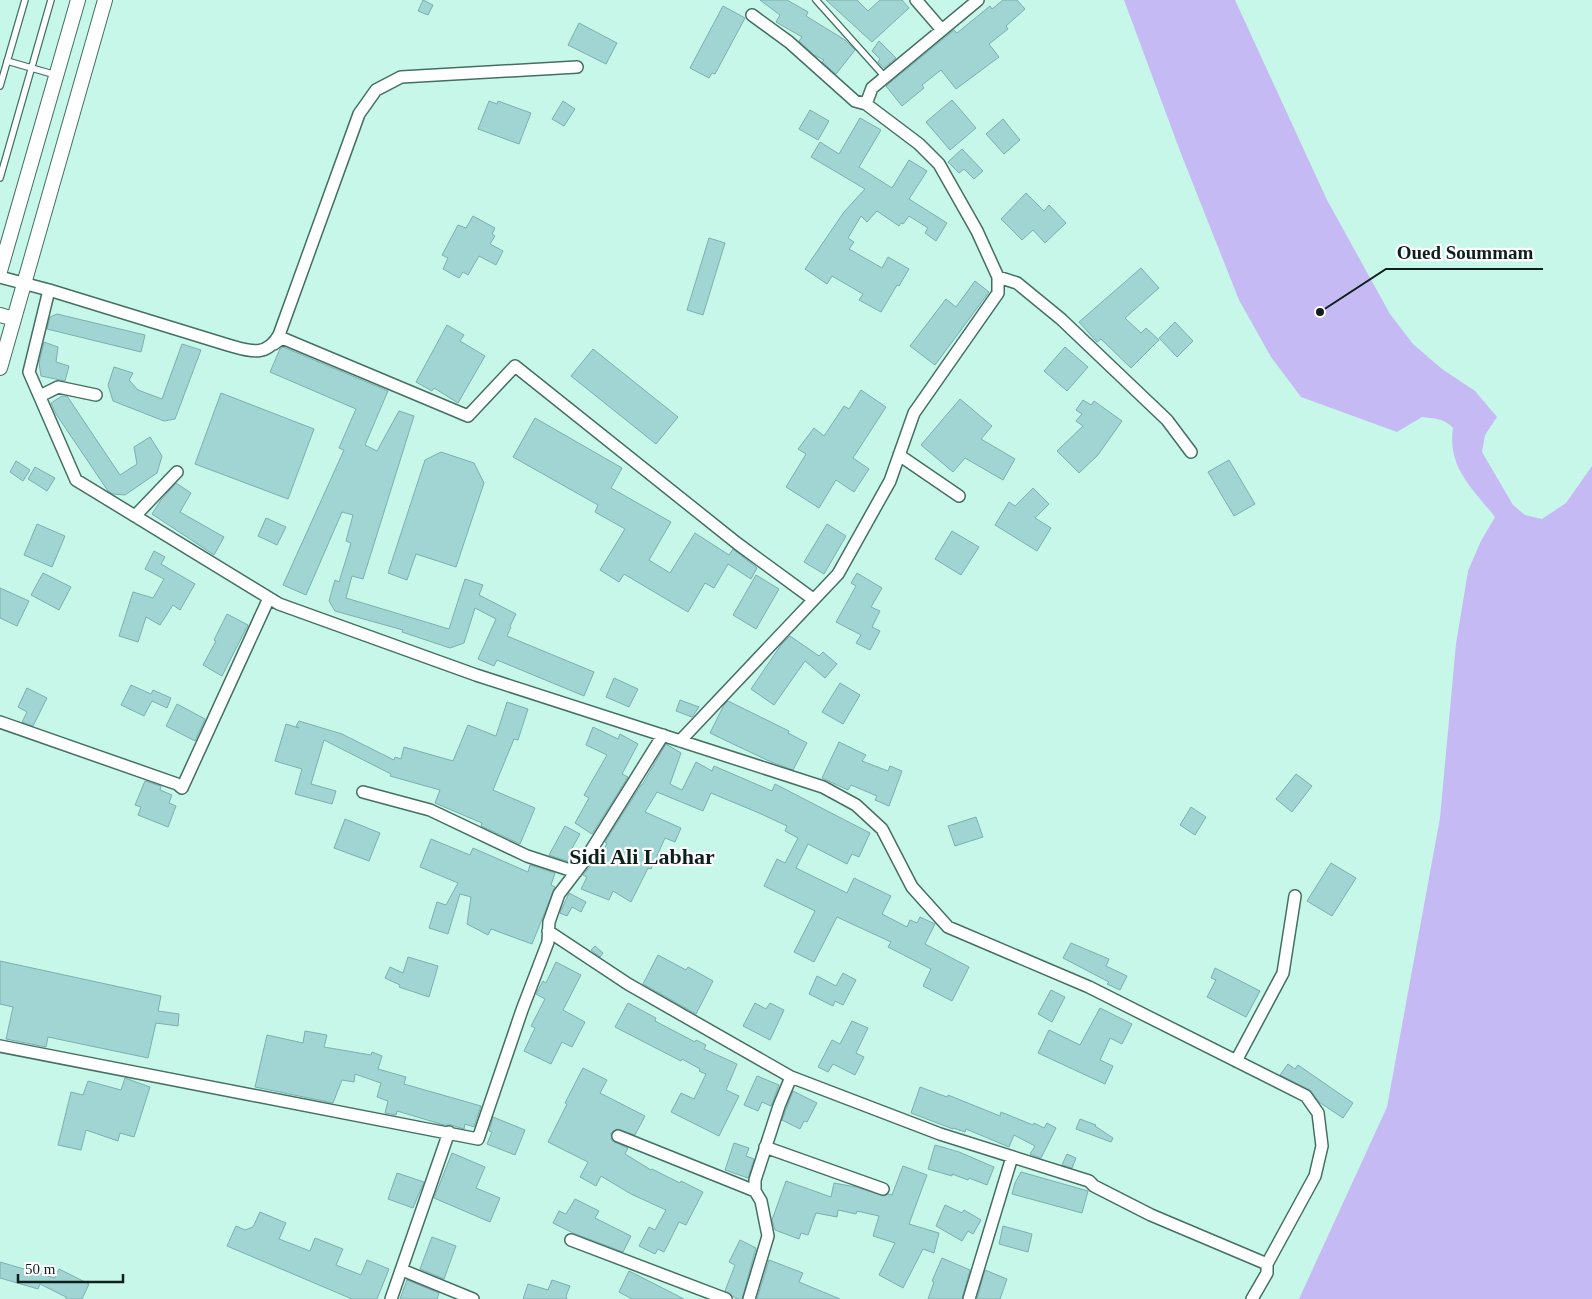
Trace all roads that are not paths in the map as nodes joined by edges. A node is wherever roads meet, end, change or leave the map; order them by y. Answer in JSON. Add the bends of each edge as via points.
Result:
{"nodes":[{"id":1,"x":25,"y":0,"type":"edge"},
{"id":2,"x":51,"y":0,"type":"edge"},
{"id":3,"x":78,"y":0,"type":"edge"},
{"id":4,"x":105,"y":0,"type":"edge"},
{"id":5,"x":816,"y":0,"type":"edge"},
{"id":6,"x":916,"y":0,"type":"edge"},
{"id":7,"x":978,"y":0,"type":"edge"},
{"id":8,"x":984,"y":0,"type":"edge"},
{"id":9,"x":990,"y":0,"type":"edge"},
{"id":10,"x":752,"y":15,"type":"dead end"},
{"id":11,"x":942,"y":30,"type":"junction"},
{"id":12,"x":7,"y":61,"type":"junction"},
{"id":13,"x":577,"y":67,"type":"dead end"},
{"id":14,"x":31,"y":68,"type":"junction"},
{"id":15,"x":56,"y":75,"type":"junction"},
{"id":16,"x":886,"y":77,"type":"junction"},
{"id":17,"x":0,"y":86,"type":"edge"},
{"id":18,"x":866,"y":104,"type":"junction"},
{"id":19,"x":0,"y":178,"type":"edge"},
{"id":20,"x":0,"y":271,"type":"edge"},
{"id":21,"x":0,"y":277,"type":"edge"},
{"id":22,"x":998,"y":277,"type":"junction"},
{"id":23,"x":24,"y":283,"type":"junction"},
{"id":24,"x":1017,"y":283,"type":"junction"},
{"id":25,"x":49,"y":290,"type":"junction"},
{"id":26,"x":998,"y":293,"type":"junction"},
{"id":27,"x":0,"y":315,"type":"edge"},
{"id":28,"x":14,"y":319,"type":"junction"},
{"id":29,"x":274,"y":344,"type":"junction"},
{"id":30,"x":0,"y":368,"type":"edge"},
{"id":31,"x":96,"y":395,"type":"dead end"},
{"id":32,"x":40,"y":396,"type":"junction"},
{"id":33,"x":1191,"y":452,"type":"dead end"},
{"id":34,"x":899,"y":455,"type":"junction"},
{"id":35,"x":177,"y":472,"type":"dead end"},
{"id":36,"x":958,"y":496,"type":"dead end"},
{"id":37,"x":135,"y":516,"type":"junction"},
{"id":38,"x":269,"y":598,"type":"junction"},
{"id":39,"x":813,"y":599,"type":"junction"},
{"id":40,"x":0,"y":722,"type":"edge"},
{"id":41,"x":663,"y":735,"type":"junction"},
{"id":42,"x":680,"y":741,"type":"junction"},
{"id":43,"x":363,"y":792,"type":"dead end"},
{"id":44,"x":576,"y":872,"type":"junction"},
{"id":45,"x":1295,"y":896,"type":"dead end"},
{"id":46,"x":551,"y":937,"type":"junction"},
{"id":47,"x":0,"y":1046,"type":"edge"},
{"id":48,"x":1236,"y":1062,"type":"junction"},
{"id":49,"x":790,"y":1077,"type":"junction"},
{"id":50,"x":449,"y":1132,"type":"junction"},
{"id":51,"x":618,"y":1136,"type":"dead end"},
{"id":52,"x":765,"y":1147,"type":"junction"},
{"id":53,"x":1012,"y":1157,"type":"junction"},
{"id":54,"x":883,"y":1189,"type":"dead end"},
{"id":55,"x":755,"y":1191,"type":"junction"},
{"id":56,"x":571,"y":1240,"type":"dead end"},
{"id":57,"x":1267,"y":1264,"type":"junction"},
{"id":58,"x":402,"y":1270,"type":"junction"},
{"id":59,"x":392,"y":1299,"type":"edge"},
{"id":60,"x":473,"y":1299,"type":"edge"},
{"id":61,"x":726,"y":1299,"type":"edge"},
{"id":62,"x":749,"y":1299,"type":"edge"},
{"id":63,"x":969,"y":1299,"type":"edge"},
{"id":64,"x":1252,"y":1299,"type":"edge"}],
"edges":[{"from":1,"to":12,"type":"lane"},
{"from":2,"to":14,"type":"lane"},
{"from":3,"to":15,"type":"street"},
{"from":4,"to":23,"type":"street"},
{"from":5,"to":16,"type":"lane"},
{"from":6,"to":11,"type":"street"},
{"from":7,"to":11,"type":"street"},
{"from":8,"to":9,"type":"street"},
{"from":10,"to":18,"type":"street","via":[[789,42],[855,101]]},
{"from":11,"to":16,"type":"street"},
{"from":12,"to":14,"type":"lane"},
{"from":12,"to":17,"type":"lane"},
{"from":13,"to":29,"type":"street","via":[[401,77],[376,90],[359,114]]},
{"from":14,"to":15,"type":"lane"},
{"from":14,"to":19,"type":"lane"},
{"from":15,"to":20,"type":"street"},
{"from":16,"to":18,"type":"street","via":[[872,88]]},
{"from":18,"to":22,"type":"street","via":[[919,144],[939,164],[977,231]]},
{"from":21,"to":23,"type":"street"},
{"from":22,"to":24,"type":"street"},
{"from":22,"to":26,"type":"street"},
{"from":23,"to":25,"type":"street"},
{"from":23,"to":28,"type":"street"},
{"from":24,"to":26,"type":"street"},
{"from":24,"to":33,"type":"street","via":[[1061,318],[1167,420]]},
{"from":25,"to":29,"type":"street","via":[[254,352]]},
{"from":25,"to":32,"type":"street","via":[[29,372]]},
{"from":26,"to":34,"type":"street","via":[[914,413]]},
{"from":27,"to":28,"type":"street"},
{"from":28,"to":30,"type":"street"},
{"from":29,"to":39,"type":"street","via":[[282,338],[468,416],[515,366],[738,544]]},
{"from":31,"to":32,"type":"street","via":[[58,387]]},
{"from":32,"to":37,"type":"street","via":[[76,480]]},
{"from":34,"to":36,"type":"street"},
{"from":34,"to":39,"type":"street","via":[[890,481],[838,574]]},
{"from":35,"to":37,"type":"street"},
{"from":37,"to":38,"type":"street"},
{"from":38,"to":40,"type":"street","via":[[182,788]]},
{"from":38,"to":41,"type":"street","via":[[476,675]]},
{"from":39,"to":42,"type":"street"},
{"from":41,"to":42,"type":"street"},
{"from":41,"to":44,"type":"street"},
{"from":42,"to":48,"type":"street","via":[[823,787],[856,804],[882,829],[912,887],[948,927],[1089,987]]},
{"from":43,"to":44,"type":"street","via":[[430,810],[527,856]]},
{"from":44,"to":46,"type":"street","via":[[559,894],[549,922]]},
{"from":45,"to":48,"type":"street","via":[[1284,973]]},
{"from":46,"to":49,"type":"street"},
{"from":46,"to":50,"type":"street","via":[[478,1139]]},
{"from":47,"to":50,"type":"street"},
{"from":48,"to":57,"type":"street","via":[[1306,1096],[1318,1113],[1322,1146],[1315,1176]]},
{"from":49,"to":52,"type":"street"},
{"from":49,"to":53,"type":"street","via":[[940,1134]]},
{"from":50,"to":58,"type":"street"},
{"from":51,"to":55,"type":"street"},
{"from":52,"to":54,"type":"street"},
{"from":52,"to":55,"type":"street"},
{"from":53,"to":57,"type":"street","via":[[1089,1181],[1151,1215]]},
{"from":53,"to":63,"type":"street"},
{"from":55,"to":62,"type":"street","via":[[761,1201],[768,1236]]},
{"from":56,"to":61,"type":"street"},
{"from":57,"to":64,"type":"street","via":[[1267,1273]]},
{"from":58,"to":59,"type":"street"},
{"from":58,"to":60,"type":"street"}]}
